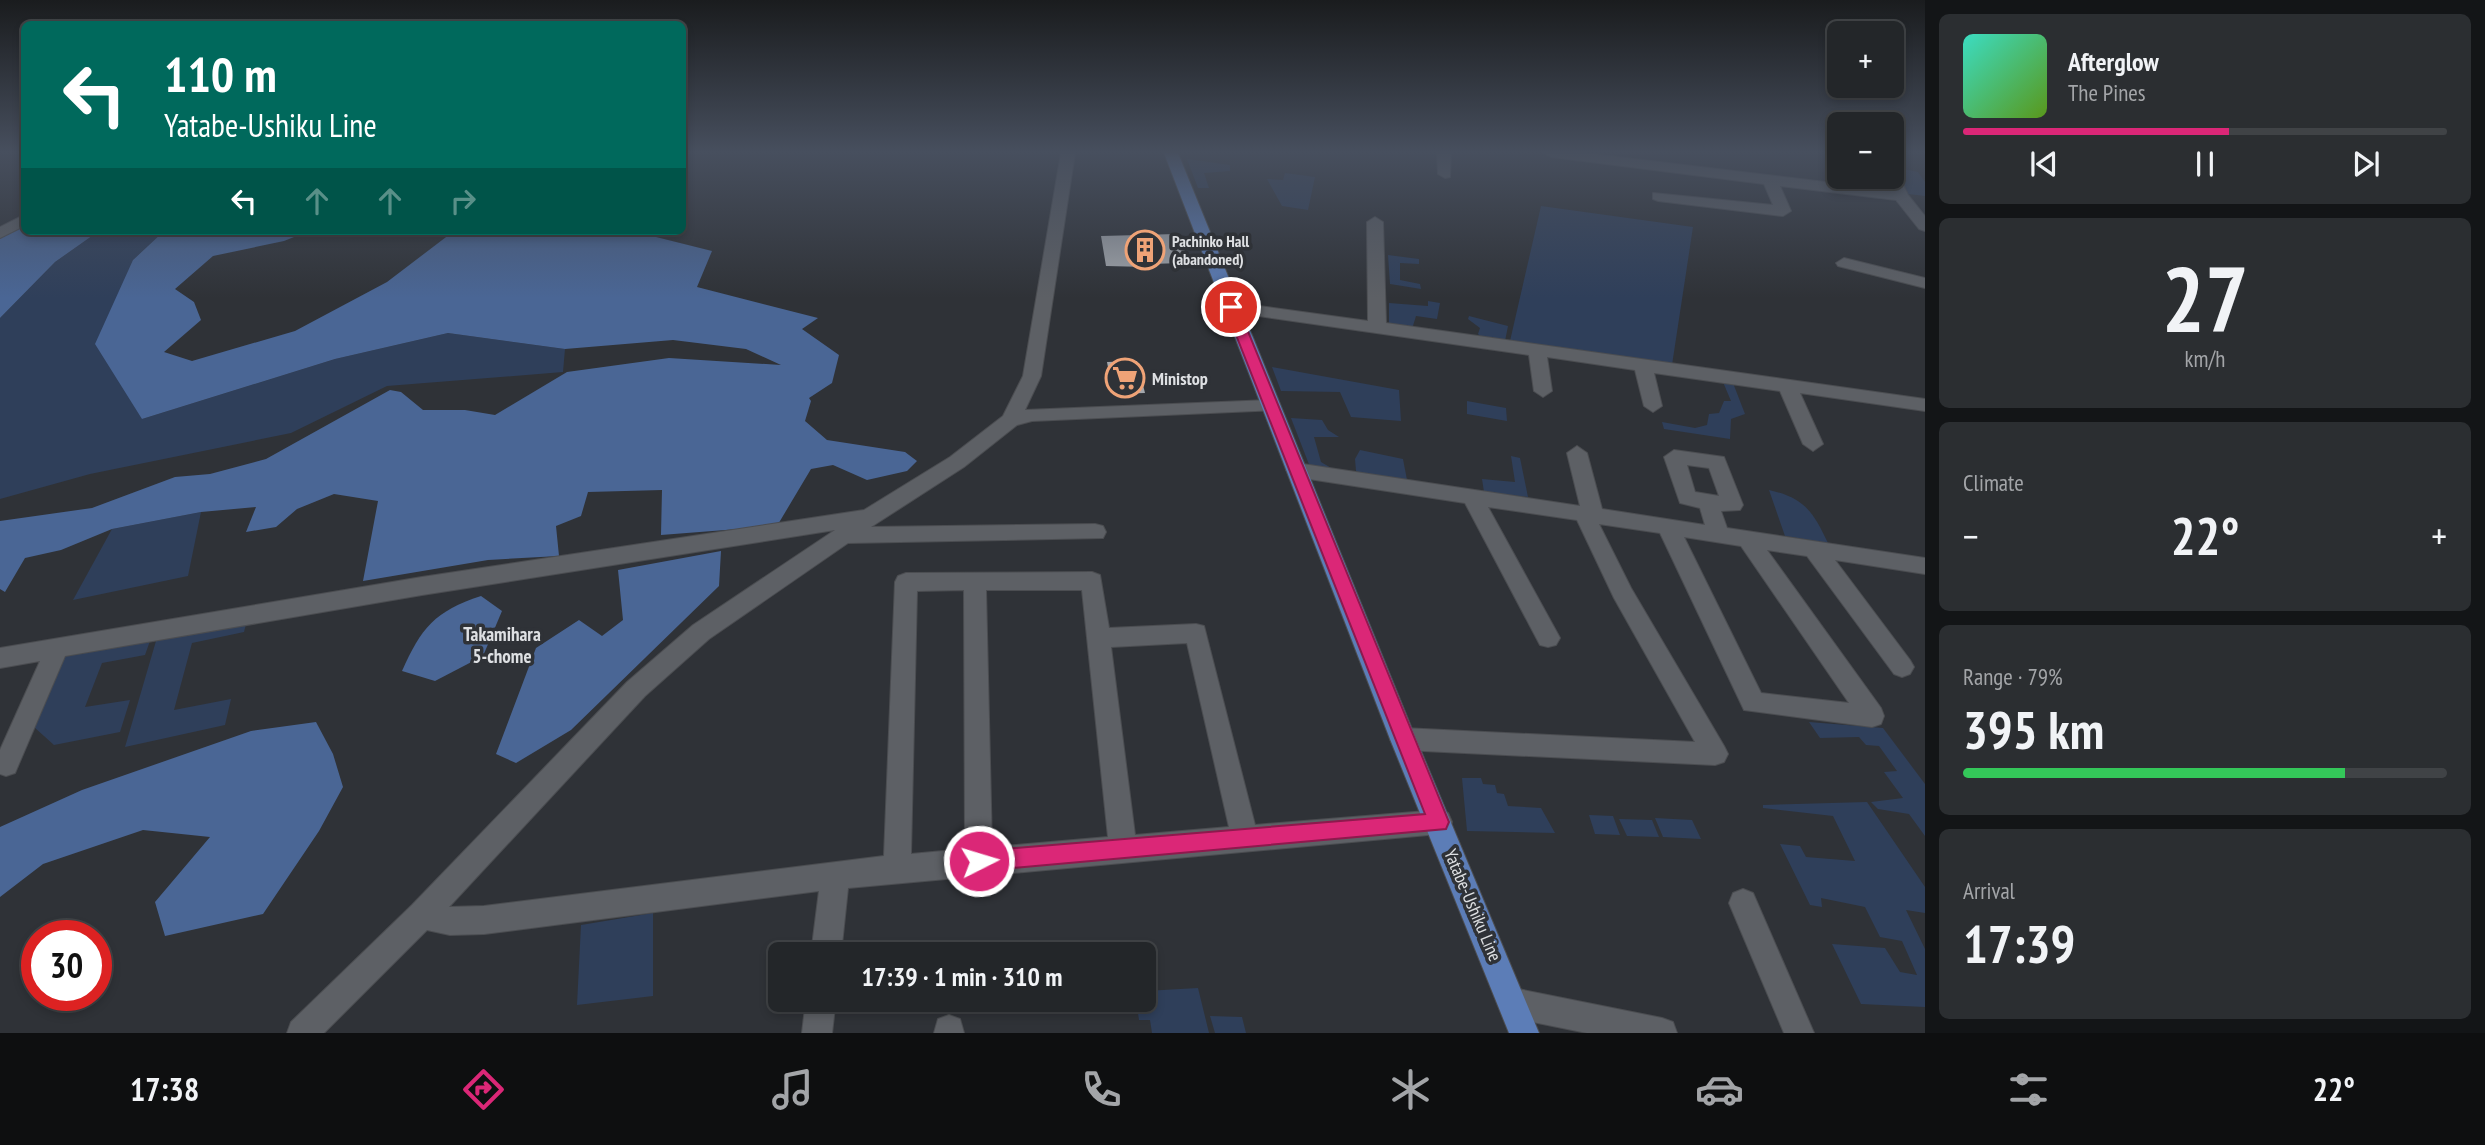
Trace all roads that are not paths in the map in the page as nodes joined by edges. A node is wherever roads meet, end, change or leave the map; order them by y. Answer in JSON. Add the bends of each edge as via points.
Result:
{"nodes":[{"id":1,"x":1060,"y":201,"type":"edge"},
{"id":2,"x":1190,"y":201,"type":"edge"},
{"id":3,"x":1701,"y":201,"type":"edge"},
{"id":4,"x":1779,"y":201,"type":"edge"},
{"id":5,"x":1905,"y":201,"type":"edge"},
{"id":6,"x":21,"y":222,"type":"edge"},
{"id":7,"x":1375,"y":222,"type":"dead end"},
{"id":8,"x":1925,"y":226,"type":"edge"},
{"id":9,"x":0,"y":233,"type":"edge"},
{"id":10,"x":1844,"y":263,"type":"dead end"},
{"id":11,"x":1925,"y":283,"type":"edge"},
{"id":12,"x":1231,"y":307,"type":"junction"},
{"id":13,"x":1377,"y":327,"type":"junction"},
{"id":14,"x":1537,"y":350,"type":"junction"},
{"id":15,"x":1643,"y":365,"type":"junction"},
{"id":16,"x":1787,"y":385,"type":"junction"},
{"id":17,"x":1543,"y":391,"type":"dead end"},
{"id":18,"x":1925,"y":405,"type":"edge"},
{"id":19,"x":1270,"y":406,"type":"junction"},
{"id":20,"x":1653,"y":406,"type":"dead end"},
{"id":21,"x":1011,"y":419,"type":"junction"},
{"id":22,"x":1813,"y":444,"type":"dead end"},
{"id":23,"x":1577,"y":453,"type":"dead end"},
{"id":24,"x":1296,"y":470,"type":"junction"},
{"id":25,"x":1472,"y":497,"type":"junction"},
{"id":26,"x":1708,"y":502,"type":"dead end"},
{"id":27,"x":1588,"y":515,"type":"junction"},
{"id":28,"x":870,"y":517,"type":"junction"},
{"id":29,"x":1668,"y":527,"type":"junction"},
{"id":30,"x":1095,"y":532,"type":"dead end"},
{"id":31,"x":845,"y":535,"type":"junction"},
{"id":32,"x":1719,"y":535,"type":"junction"},
{"id":33,"x":1748,"y":539,"type":"junction"},
{"id":34,"x":1814,"y":549,"type":"junction"},
{"id":35,"x":1925,"y":566,"type":"edge"},
{"id":36,"x":975,"y":582,"type":"junction"},
{"id":37,"x":1098,"y":638,"type":"junction"},
{"id":38,"x":1548,"y":638,"type":"dead end"},
{"id":39,"x":57,"y":648,"type":"junction"},
{"id":40,"x":0,"y":658,"type":"edge"},
{"id":41,"x":1902,"y":667,"type":"dead end"},
{"id":42,"x":1403,"y":739,"type":"junction"},
{"id":43,"x":6,"y":765,"type":"dead end"},
{"id":44,"x":1439,"y":822,"type":"junction"},
{"id":45,"x":1245,"y":838,"type":"junction"},
{"id":46,"x":1123,"y":848,"type":"junction"},
{"id":47,"x":979,"y":861,"type":"junction"},
{"id":48,"x":897,"y":868,"type":"junction"},
{"id":49,"x":835,"y":875,"type":"junction"},
{"id":50,"x":1743,"y":903,"type":"dead end"},
{"id":51,"x":422,"y":915,"type":"junction"},
{"id":52,"x":827,"y":942,"type":"edge"},
{"id":53,"x":1513,"y":1003,"type":"junction"},
{"id":54,"x":819,"y":1012,"type":"edge"},
{"id":55,"x":302,"y":1033,"type":"edge"},
{"id":56,"x":817,"y":1033,"type":"edge"},
{"id":57,"x":1524,"y":1033,"type":"edge"},
{"id":58,"x":1662,"y":1033,"type":"edge"},
{"id":59,"x":1799,"y":1033,"type":"edge"}],
"edges":[{"from":1,"to":21,"type":"street","via":[[1032,376]]},
{"from":2,"to":12,"type":"main road","name":"Yatabe-Ushiku Line"},
{"from":3,"to":4,"type":"street","via":[[1783,211]]},
{"from":5,"to":8,"type":"street"},
{"from":6,"to":9,"type":"street"},
{"from":7,"to":13,"type":"street"},
{"from":10,"to":11,"type":"street"},
{"from":12,"to":13,"type":"street"},
{"from":12,"to":19,"type":"main road","name":"Yatabe-Ushiku Line"},
{"from":13,"to":14,"type":"street"},
{"from":14,"to":15,"type":"street"},
{"from":14,"to":17,"type":"street"},
{"from":15,"to":16,"type":"street"},
{"from":15,"to":20,"type":"street"},
{"from":16,"to":18,"type":"street"},
{"from":16,"to":22,"type":"street"},
{"from":19,"to":21,"type":"street"},
{"from":19,"to":24,"type":"main road","name":"Yatabe-Ushiku Line"},
{"from":21,"to":28,"type":"street","via":[[957,462]]},
{"from":23,"to":27,"type":"street"},
{"from":24,"to":25,"type":"street"},
{"from":24,"to":42,"type":"main road","name":"Yatabe-Ushiku Line"},
{"from":25,"to":27,"type":"street"},
{"from":25,"to":38,"type":"street"},
{"from":26,"to":32,"type":"street"},
{"from":27,"to":29,"type":"street"},
{"from":27,"to":42,"type":"street","via":[[1622,592],[1715,754]]},
{"from":28,"to":31,"type":"street"},
{"from":28,"to":39,"type":"street"},
{"from":29,"to":32,"type":"street"},
{"from":29,"to":33,"type":"street","via":[[1753,703],[1872,716]]},
{"from":30,"to":31,"type":"street"},
{"from":31,"to":51,"type":"street","via":[[701,632],[636,689]]},
{"from":32,"to":33,"type":"street"},
{"from":33,"to":34,"type":"street"},
{"from":34,"to":35,"type":"street"},
{"from":34,"to":41,"type":"street"},
{"from":36,"to":37,"type":"street","via":[[1092,581]]},
{"from":36,"to":47,"type":"street"},
{"from":36,"to":48,"type":"street","via":[[906,582]]},
{"from":37,"to":45,"type":"street","via":[[1196,633]]},
{"from":37,"to":46,"type":"street"},
{"from":39,"to":40,"type":"street"},
{"from":39,"to":43,"type":"street"},
{"from":42,"to":44,"type":"main road","name":"Yatabe-Ushiku Line"},
{"from":44,"to":45,"type":"street"},
{"from":44,"to":53,"type":"main road","name":"Yatabe-Ushiku Line"},
{"from":45,"to":46,"type":"street"},
{"from":46,"to":47,"type":"street"},
{"from":47,"to":48,"type":"street"},
{"from":48,"to":49,"type":"street"},
{"from":49,"to":51,"type":"street","via":[[484,920],[450,921]]},
{"from":49,"to":52,"type":"street"},
{"from":50,"to":59,"type":"street"},
{"from":51,"to":55,"type":"street"},
{"from":53,"to":57,"type":"main road","name":"Yatabe-Ushiku Line"},
{"from":53,"to":58,"type":"street"},
{"from":54,"to":56,"type":"street"}]}
